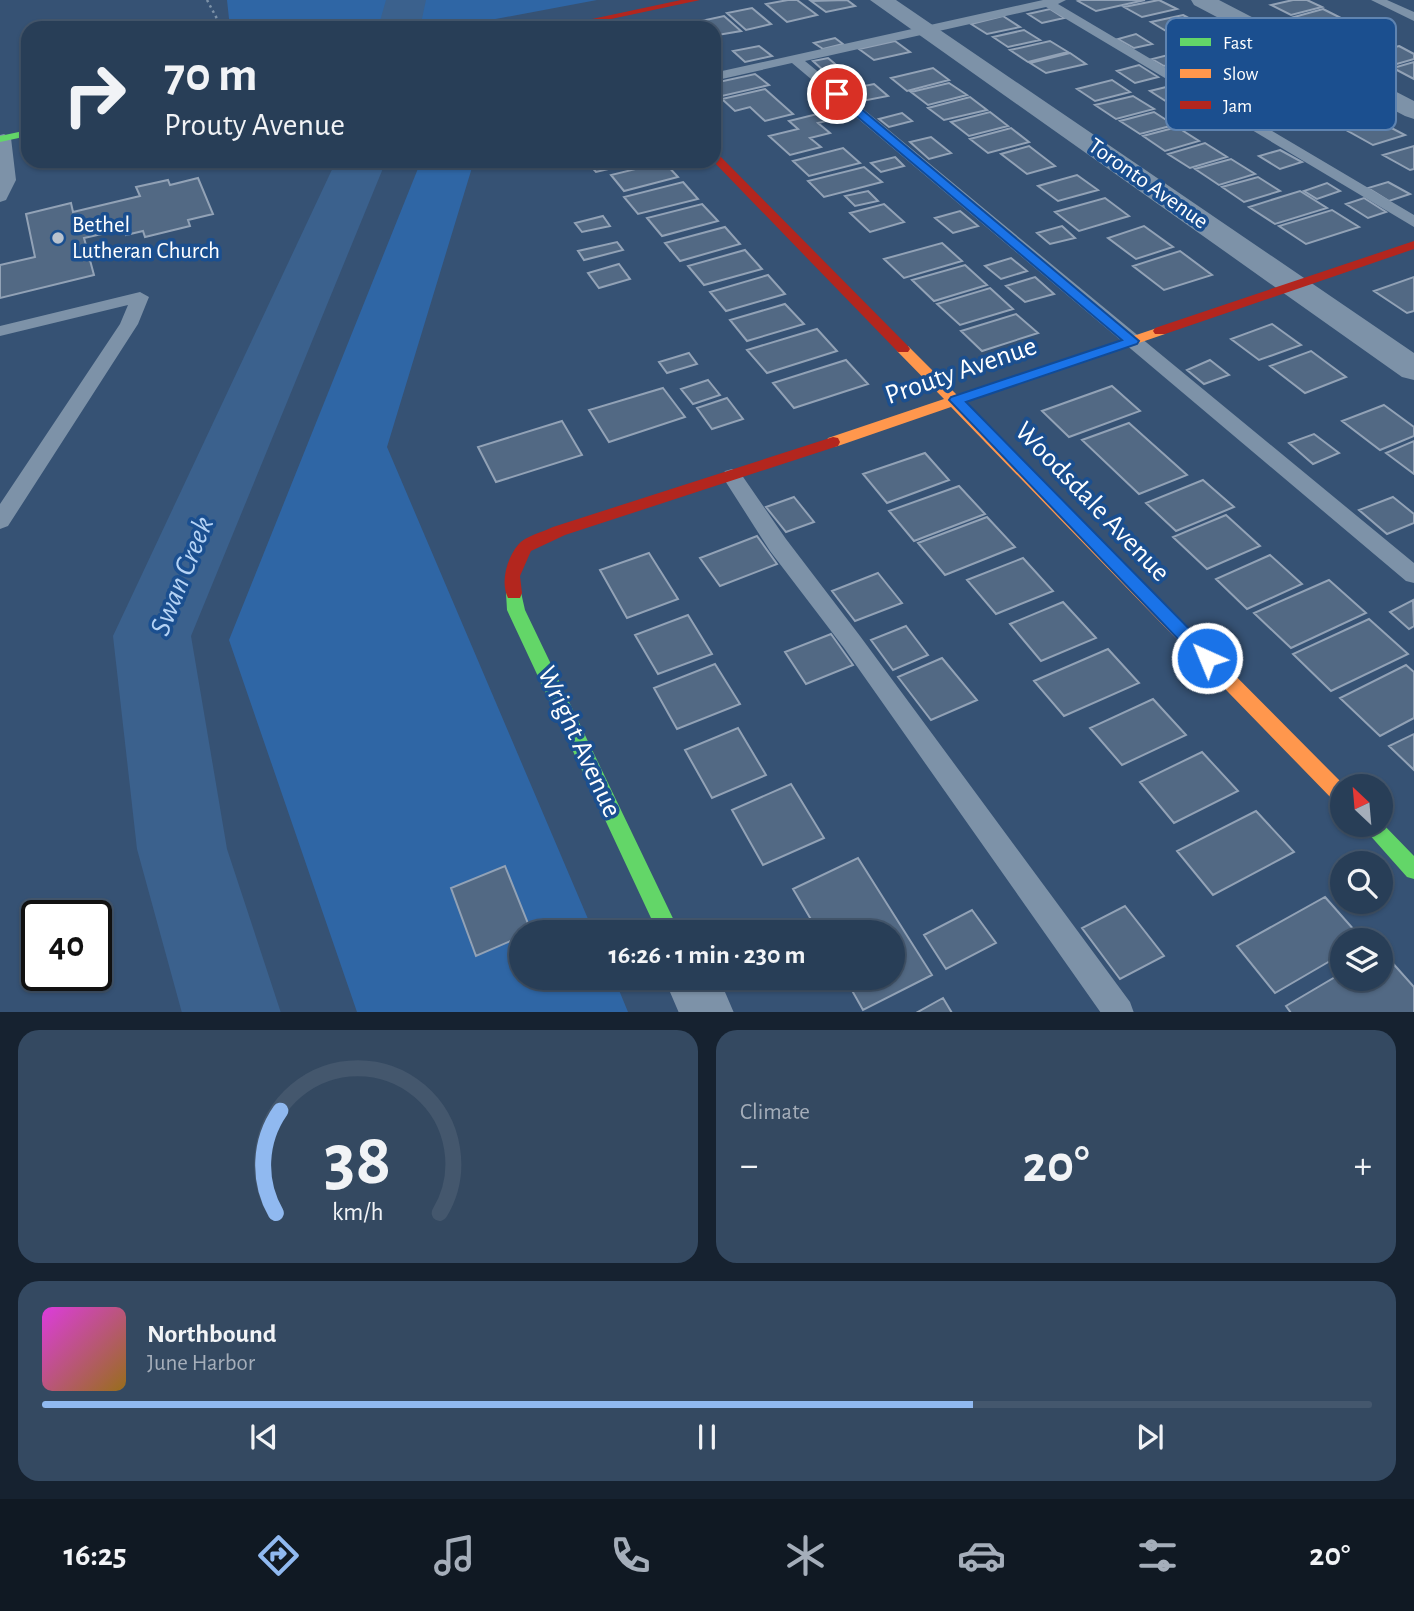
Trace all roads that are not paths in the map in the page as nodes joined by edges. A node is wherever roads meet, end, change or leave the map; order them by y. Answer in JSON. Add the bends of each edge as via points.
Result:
{"nodes":[{"id":1,"x":695,"y":0,"type":"edge"},
{"id":2,"x":881,"y":0,"type":"edge"},
{"id":3,"x":1202,"y":0,"type":"edge"},
{"id":4,"x":1377,"y":0,"type":"edge"},
{"id":5,"x":1054,"y":1,"type":"edge"},
{"id":6,"x":1236,"y":18,"type":"edge"},
{"id":7,"x":1414,"y":18,"type":"edge"},
{"id":8,"x":603,"y":21,"type":"edge"},
{"id":9,"x":925,"y":30,"type":"junction"},
{"id":10,"x":795,"y":59,"type":"junction"},
{"id":11,"x":1166,"y":70,"type":"edge"},
{"id":12,"x":722,"y":75,"type":"dead end"},
{"id":13,"x":1396,"y":102,"type":"edge"},
{"id":14,"x":1414,"y":111,"type":"edge"},
{"id":15,"x":1264,"y":130,"type":"edge"},
{"id":16,"x":21,"y":134,"type":"edge"},
{"id":17,"x":2,"y":138,"type":"edge"},
{"id":18,"x":721,"y":163,"type":"edge"},
{"id":19,"x":0,"y":197,"type":"edge"},
{"id":20,"x":1414,"y":222,"type":"edge"},
{"id":21,"x":1414,"y":245,"type":"edge"},
{"id":22,"x":1294,"y":286,"type":"junction"},
{"id":23,"x":0,"y":331,"type":"edge"},
{"id":24,"x":1132,"y":341,"type":"junction"},
{"id":25,"x":1414,"y":369,"type":"edge"},
{"id":26,"x":956,"y":400,"type":"junction"},
{"id":27,"x":732,"y":476,"type":"junction"},
{"id":28,"x":0,"y":521,"type":"edge"},
{"id":29,"x":525,"y":547,"type":"joint"},
{"id":30,"x":1414,"y":575,"type":"edge"},
{"id":31,"x":1330,"y":784,"type":"edge"},
{"id":32,"x":1382,"y":837,"type":"edge"},
{"id":33,"x":1414,"y":870,"type":"edge"},
{"id":34,"x":663,"y":920,"type":"edge"},
{"id":35,"x":696,"y":990,"type":"edge"},
{"id":36,"x":707,"y":1012,"type":"edge"},
{"id":37,"x":1117,"y":1012,"type":"edge"}],
"edges":[{"from":1,"to":8,"type":"street"},
{"from":2,"to":9,"type":"street","name":"Toronto Avenue"},
{"from":3,"to":6,"type":"street"},
{"from":4,"to":7,"type":"lane"},
{"from":5,"to":9,"type":"lane"},
{"from":5,"to":11,"type":"lane"},
{"from":9,"to":10,"type":"lane"},
{"from":9,"to":22,"type":"street","name":"Toronto Avenue"},
{"from":10,"to":12,"type":"lane"},
{"from":10,"to":24,"type":"lane"},
{"from":13,"to":14,"type":"street"},
{"from":15,"to":20,"type":"lane"},
{"from":16,"to":17,"type":"street"},
{"from":17,"to":19,"type":"lane","via":[[8,180]]},
{"from":18,"to":26,"type":"street","name":"Woodsdale Avenue"},
{"from":21,"to":22,"type":"street","name":"Prouty Avenue"},
{"from":22,"to":24,"type":"street","name":"Prouty Avenue"},
{"from":22,"to":25,"type":"street","name":"Toronto Avenue"},
{"from":23,"to":28,"type":"lane","via":[[140,297],[129,324]]},
{"from":24,"to":26,"type":"street","name":"Prouty Avenue"},
{"from":24,"to":30,"type":"lane"},
{"from":26,"to":27,"type":"street","name":"Prouty Avenue"},
{"from":26,"to":31,"type":"street","name":"Woodsdale Avenue"},
{"from":27,"to":29,"type":"street","name":"Prouty Avenue","via":[[559,531]]},
{"from":27,"to":37,"type":"lane"},
{"from":29,"to":34,"type":"street","name":"Wright Avenue","via":[[512,576],[516,610]]},
{"from":32,"to":33,"type":"street"},
{"from":35,"to":36,"type":"street"}]}
